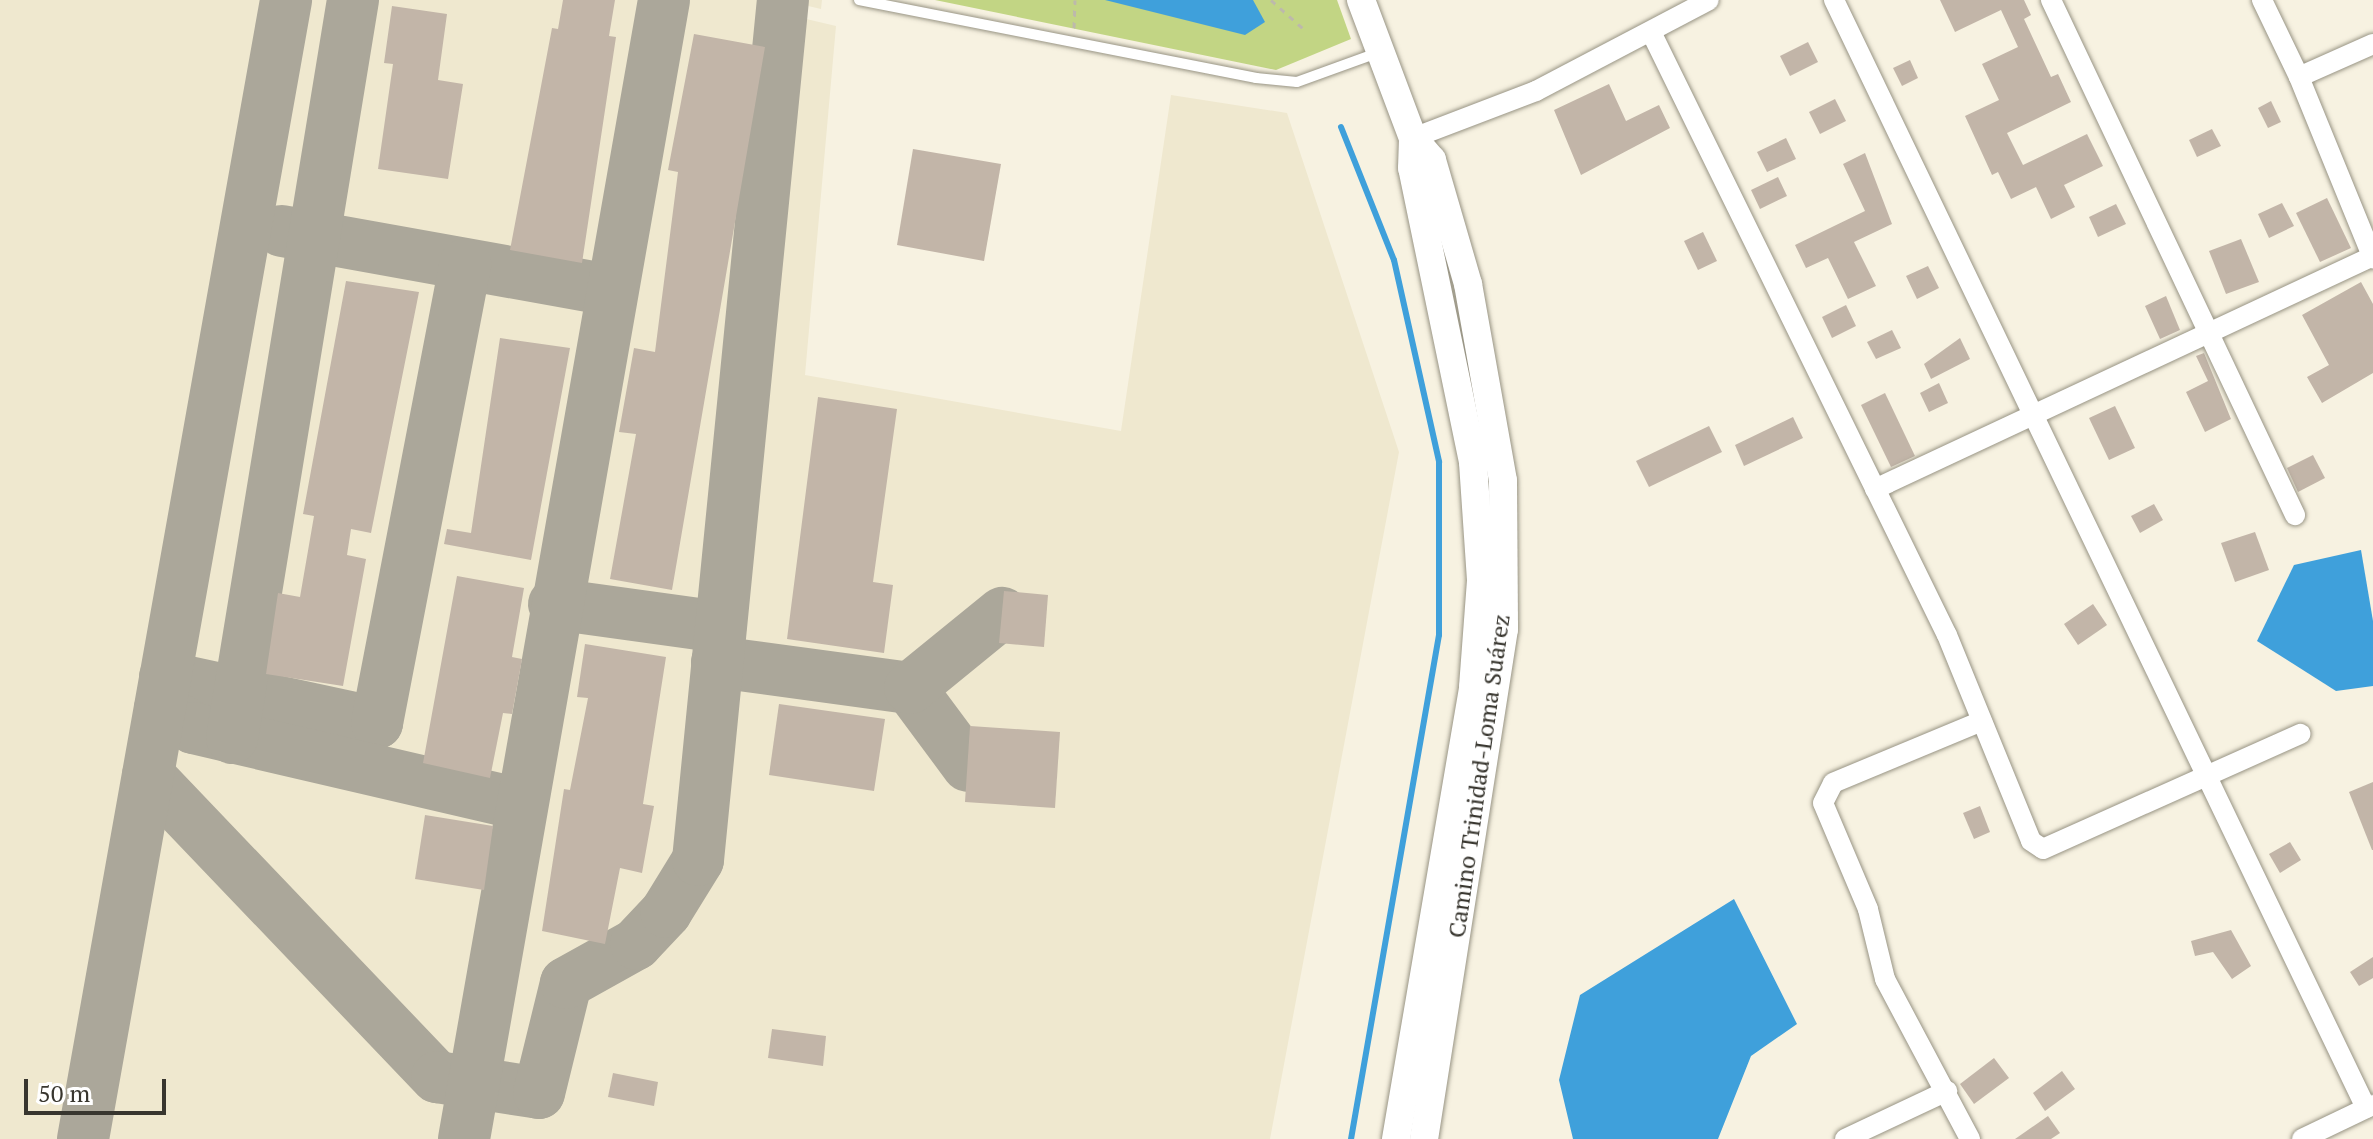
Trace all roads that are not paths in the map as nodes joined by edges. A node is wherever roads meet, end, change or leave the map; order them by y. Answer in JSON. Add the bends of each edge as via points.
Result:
{"nodes":[{"id":1,"x":859,"y":0,"type":"edge"},
{"id":2,"x":1361,"y":0,"type":"edge"},
{"id":3,"x":1709,"y":0,"type":"edge"},
{"id":4,"x":1834,"y":0,"type":"edge"},
{"id":5,"x":2051,"y":0,"type":"edge"},
{"id":6,"x":2262,"y":0,"type":"edge"},
{"id":7,"x":1652,"y":34,"type":"junction"},
{"id":8,"x":2373,"y":44,"type":"edge"},
{"id":9,"x":1379,"y":52,"type":"junction"},
{"id":10,"x":2299,"y":77,"type":"junction"},
{"id":11,"x":1413,"y":138,"type":"junction"},
{"id":12,"x":2373,"y":257,"type":"edge"},
{"id":13,"x":2212,"y":328,"type":"junction"},
{"id":14,"x":2035,"y":416,"type":"junction"},
{"id":15,"x":1875,"y":489,"type":"junction"},
{"id":16,"x":2295,"y":515,"type":"dead end"},
{"id":17,"x":1982,"y":721,"type":"junction"},
{"id":18,"x":2300,"y":734,"type":"dead end"},
{"id":19,"x":2208,"y":778,"type":"junction"},
{"id":20,"x":1947,"y":1091,"type":"junction"},
{"id":21,"x":2369,"y":1106,"type":"edge"},
{"id":22,"x":2327,"y":1134,"type":"edge"},
{"id":23,"x":1396,"y":1139,"type":"edge"},
{"id":24,"x":1424,"y":1139,"type":"edge"},
{"id":25,"x":1845,"y":1139,"type":"edge"},
{"id":26,"x":1970,"y":1139,"type":"edge"},
{"id":27,"x":2302,"y":1139,"type":"edge"}],
"edges":[{"from":1,"to":9,"type":"lane","via":[[1297,82]]},
{"from":2,"to":9,"type":"street","name":"Camino Trinidad-Loma Suárez"},
{"from":3,"to":7,"type":"street"},
{"from":4,"to":14,"type":"street"},
{"from":5,"to":13,"type":"street"},
{"from":6,"to":10,"type":"street"},
{"from":7,"to":11,"type":"street","via":[[1536,91]]},
{"from":7,"to":15,"type":"street"},
{"from":8,"to":10,"type":"street"},
{"from":9,"to":11,"type":"street","name":"Camino Trinidad-Loma Suárez"},
{"from":10,"to":12,"type":"street"},
{"from":11,"to":23,"type":"street","name":"Camino Trinidad-Loma Suárez","via":[[1412,168],[1473,462],[1481,580],[1473,687]]},
{"from":11,"to":24,"type":"street","name":"Camino Trinidad-Loma Suárez","via":[[1432,160],[1468,284],[1503,481],[1506,548],[1504,629]]},
{"from":12,"to":13,"type":"street"},
{"from":13,"to":14,"type":"street"},
{"from":13,"to":16,"type":"street"},
{"from":14,"to":15,"type":"street"},
{"from":14,"to":19,"type":"street"},
{"from":15,"to":17,"type":"street"},
{"from":17,"to":19,"type":"street","via":[[2031,841],[2043,849]]},
{"from":17,"to":20,"type":"street","via":[[1833,783],[1823,803],[1868,909],[1885,979]]},
{"from":18,"to":19,"type":"street"},
{"from":19,"to":21,"type":"street"},
{"from":20,"to":25,"type":"street"},
{"from":20,"to":26,"type":"street"},
{"from":21,"to":22,"type":"street"},
{"from":22,"to":27,"type":"street"}]}
